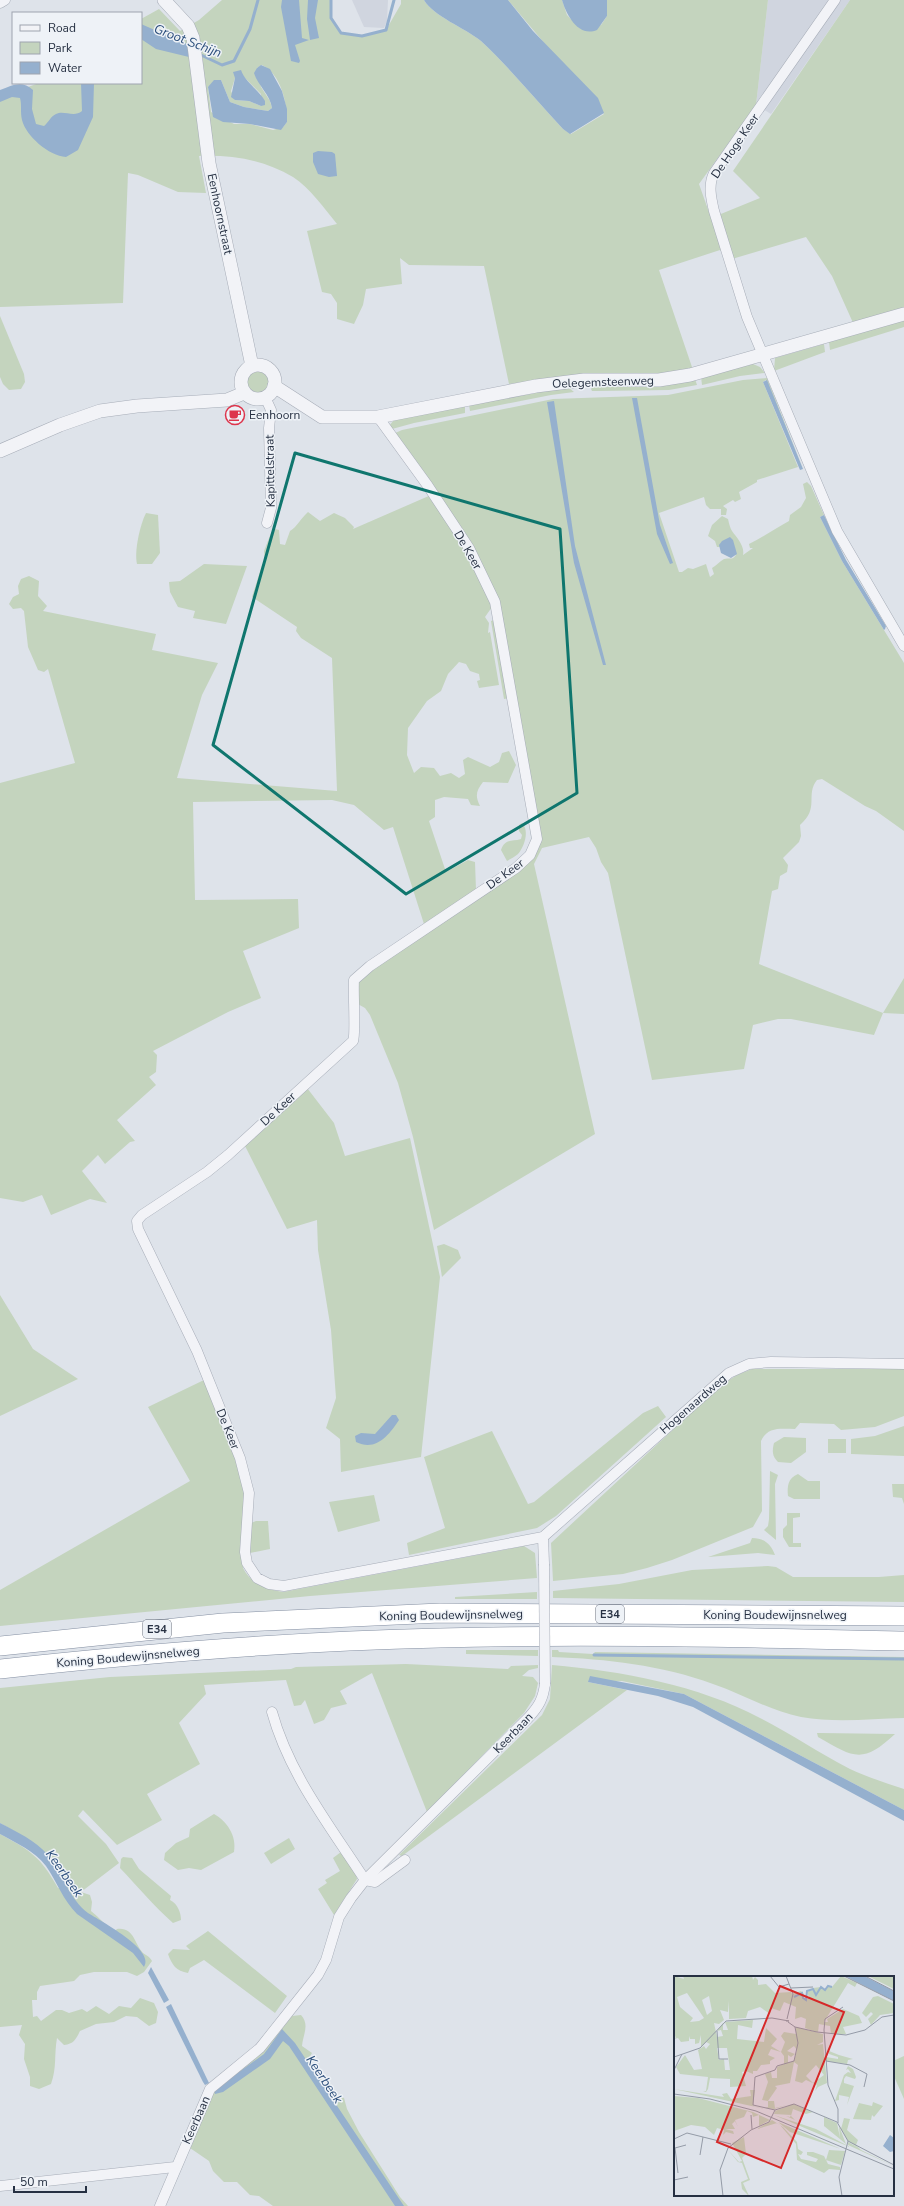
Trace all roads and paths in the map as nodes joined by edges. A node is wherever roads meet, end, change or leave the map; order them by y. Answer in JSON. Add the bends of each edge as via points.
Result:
{"nodes":[{"id":1,"x":5,"y":0,"type":"edge"},
{"id":2,"x":164,"y":0,"type":"edge"},
{"id":3,"x":835,"y":0,"type":"edge"},
{"id":4,"x":0,"y":3,"type":"edge"},
{"id":5,"x":904,"y":314,"type":"edge"},
{"id":6,"x":763,"y":356,"type":"junction"},
{"id":7,"x":252,"y":366,"type":"junction"},
{"id":8,"x":242,"y":387,"type":"junction"},
{"id":9,"x":269,"y":393,"type":"junction"},
{"id":10,"x":378,"y":417,"type":"junction"},
{"id":11,"x":0,"y":452,"type":"edge"},
{"id":12,"x":267,"y":523,"type":"dead end"},
{"id":13,"x":904,"y":646,"type":"edge"},
{"id":14,"x":904,"y":1364,"type":"edge"},
{"id":15,"x":544,"y":1537,"type":"junction"},
{"id":16,"x":904,"y":1616,"type":"edge"},
{"id":17,"x":904,"y":1641,"type":"edge"},
{"id":18,"x":0,"y":1646,"type":"edge"},
{"id":19,"x":0,"y":1669,"type":"edge"},
{"id":20,"x":272,"y":1712,"type":"dead end"},
{"id":21,"x":405,"y":1860,"type":"dead end"},
{"id":22,"x":365,"y":1880,"type":"junction"},
{"id":23,"x":175,"y":2167,"type":"junction"},
{"id":24,"x":0,"y":2186,"type":"edge"},
{"id":25,"x":160,"y":2206,"type":"edge"}],
"edges":[{"from":1,"to":4,"type":"street"},
{"from":2,"to":7,"type":"street","name":"Eenhoornstraat","via":[[188,26],[193,38],[209,163]]},
{"from":3,"to":6,"type":"street","name":"De Hoge Keer","via":[[711,179],[710,193],[714,211],[747,317]]},
{"from":5,"to":6,"type":"street","name":"Oelegemsteenweg"},
{"from":6,"to":10,"type":"street","name":"Oelegemsteenweg","via":[[678,378],[584,380],[536,386]]},
{"from":6,"to":13,"type":"street","name":"De Hoge Keer","via":[[837,530]]},
{"from":7,"to":8,"type":"street","via":[[246,370]]},
{"from":7,"to":9,"type":"street","via":[[269,369],[274,378]]},
{"from":8,"to":9,"type":"street","via":[[253,399]]},
{"from":8,"to":11,"type":"street","via":[[203,402],[137,406],[100,412],[60,425]]},
{"from":9,"to":10,"type":"street","name":"Oelegemsteenweg","via":[[322,417]]},
{"from":9,"to":12,"type":"street","name":"Kapittelstraat","via":[[271,508]]},
{"from":10,"to":15,"type":"street","name":"De Keer","via":[[469,548],[495,602],[536,831],[536,843],[530,855],[516,868],[370,966],[354,980],[356,1033],[353,1041],[228,1155],[142,1215],[137,1221],[138,1230],[197,1351],[240,1458],[249,1493],[245,1552],[247,1563],[257,1578],[269,1584],[284,1586]]},
{"from":14,"to":15,"type":"street","name":"Hogenaardweg","via":[[771,1362],[749,1364],[729,1372]]},
{"from":15,"to":22,"type":"street","name":"Keerbaan","bridge":true,"via":[[543,1698],[534,1712]]},
{"from":16,"to":18,"type":"highway","name":"Koning Boudewijnsnelweg","number":"E34","via":[[440,1613],[223,1623]]},
{"from":17,"to":19,"type":"highway","name":"Koning Boudewijnsnelweg","number":"E34","via":[[580,1636],[440,1638],[315,1642],[99,1658]]},
{"from":20,"to":22,"type":"street","via":[[286,1754]]},
{"from":21,"to":22,"type":"street","via":[[375,1882]]},
{"from":22,"to":23,"type":"street","name":"Keerbaan","via":[[340,1917],[326,1960],[318,1975],[260,2048],[210,2089]]},
{"from":23,"to":24,"type":"street"},
{"from":23,"to":25,"type":"street","name":"Keerbaan"}]}
